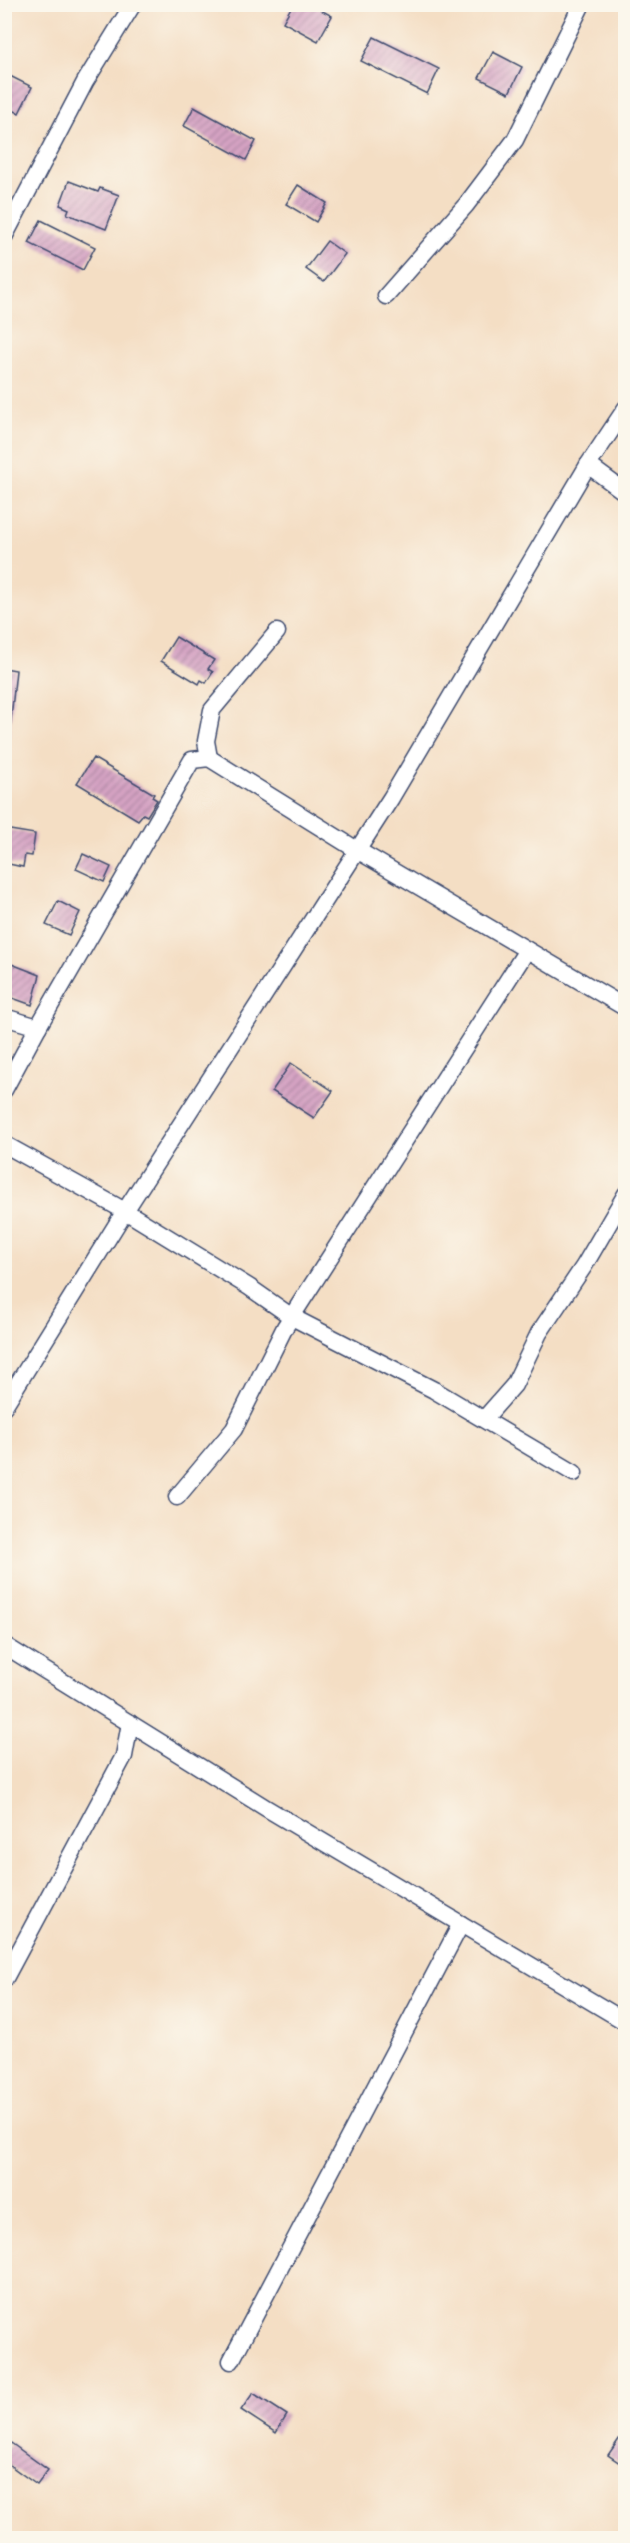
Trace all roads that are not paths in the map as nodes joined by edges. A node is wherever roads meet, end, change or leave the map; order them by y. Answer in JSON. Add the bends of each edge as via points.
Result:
{"nodes":[{"id":1,"x":133,"y":4,"type":"edge"},
{"id":2,"x":582,"y":4,"type":"edge"},
{"id":3,"x":4,"y":237,"type":"edge"},
{"id":4,"x":386,"y":296,"type":"dead end"},
{"id":5,"x":626,"y":408,"type":"edge"},
{"id":6,"x":588,"y":465,"type":"junction"},
{"id":7,"x":626,"y":493,"type":"edge"},
{"id":8,"x":277,"y":632,"type":"dead end"},
{"id":9,"x":209,"y":758,"type":"junction"},
{"id":10,"x":357,"y":850,"type":"junction"},
{"id":11,"x":527,"y":950,"type":"junction"},
{"id":12,"x":626,"y":1008,"type":"edge"},
{"id":13,"x":4,"y":1017,"type":"edge"},
{"id":14,"x":38,"y":1027,"type":"junction"},
{"id":15,"x":4,"y":1090,"type":"edge"},
{"id":16,"x":4,"y":1144,"type":"edge"},
{"id":17,"x":626,"y":1194,"type":"edge"},
{"id":18,"x":125,"y":1211,"type":"junction"},
{"id":19,"x":292,"y":1317,"type":"junction"},
{"id":20,"x":4,"y":1406,"type":"edge"},
{"id":21,"x":485,"y":1418,"type":"junction"},
{"id":22,"x":574,"y":1473,"type":"dead end"},
{"id":23,"x":177,"y":1497,"type":"dead end"},
{"id":24,"x":4,"y":1645,"type":"edge"},
{"id":25,"x":129,"y":1723,"type":"junction"},
{"id":26,"x":461,"y":1924,"type":"junction"},
{"id":27,"x":4,"y":1980,"type":"edge"},
{"id":28,"x":626,"y":2022,"type":"edge"},
{"id":29,"x":231,"y":2361,"type":"dead end"}],
"edges":[{"from":1,"to":3,"type":"street","via":[[80,91]]},
{"from":2,"to":4,"type":"street","via":[[515,140],[466,205]]},
{"from":5,"to":6,"type":"street"},
{"from":6,"to":7,"type":"street"},
{"from":6,"to":10,"type":"street"},
{"from":8,"to":9,"type":"street","via":[[212,710],[206,741]]},
{"from":9,"to":10,"type":"street"},
{"from":9,"to":14,"type":"street","via":[[192,760]]},
{"from":10,"to":11,"type":"street"},
{"from":10,"to":18,"type":"street"},
{"from":11,"to":12,"type":"street"},
{"from":11,"to":19,"type":"street"},
{"from":13,"to":14,"type":"street"},
{"from":14,"to":15,"type":"street"},
{"from":16,"to":18,"type":"street"},
{"from":17,"to":21,"type":"street","via":[[539,1333],[514,1385]]},
{"from":18,"to":19,"type":"street"},
{"from":18,"to":20,"type":"street"},
{"from":19,"to":21,"type":"street"},
{"from":19,"to":23,"type":"street","via":[[234,1429]]},
{"from":21,"to":22,"type":"street"},
{"from":24,"to":25,"type":"street"},
{"from":25,"to":26,"type":"street"},
{"from":25,"to":27,"type":"street","via":[[124,1756]]},
{"from":26,"to":28,"type":"street"},
{"from":26,"to":29,"type":"street"}]}
